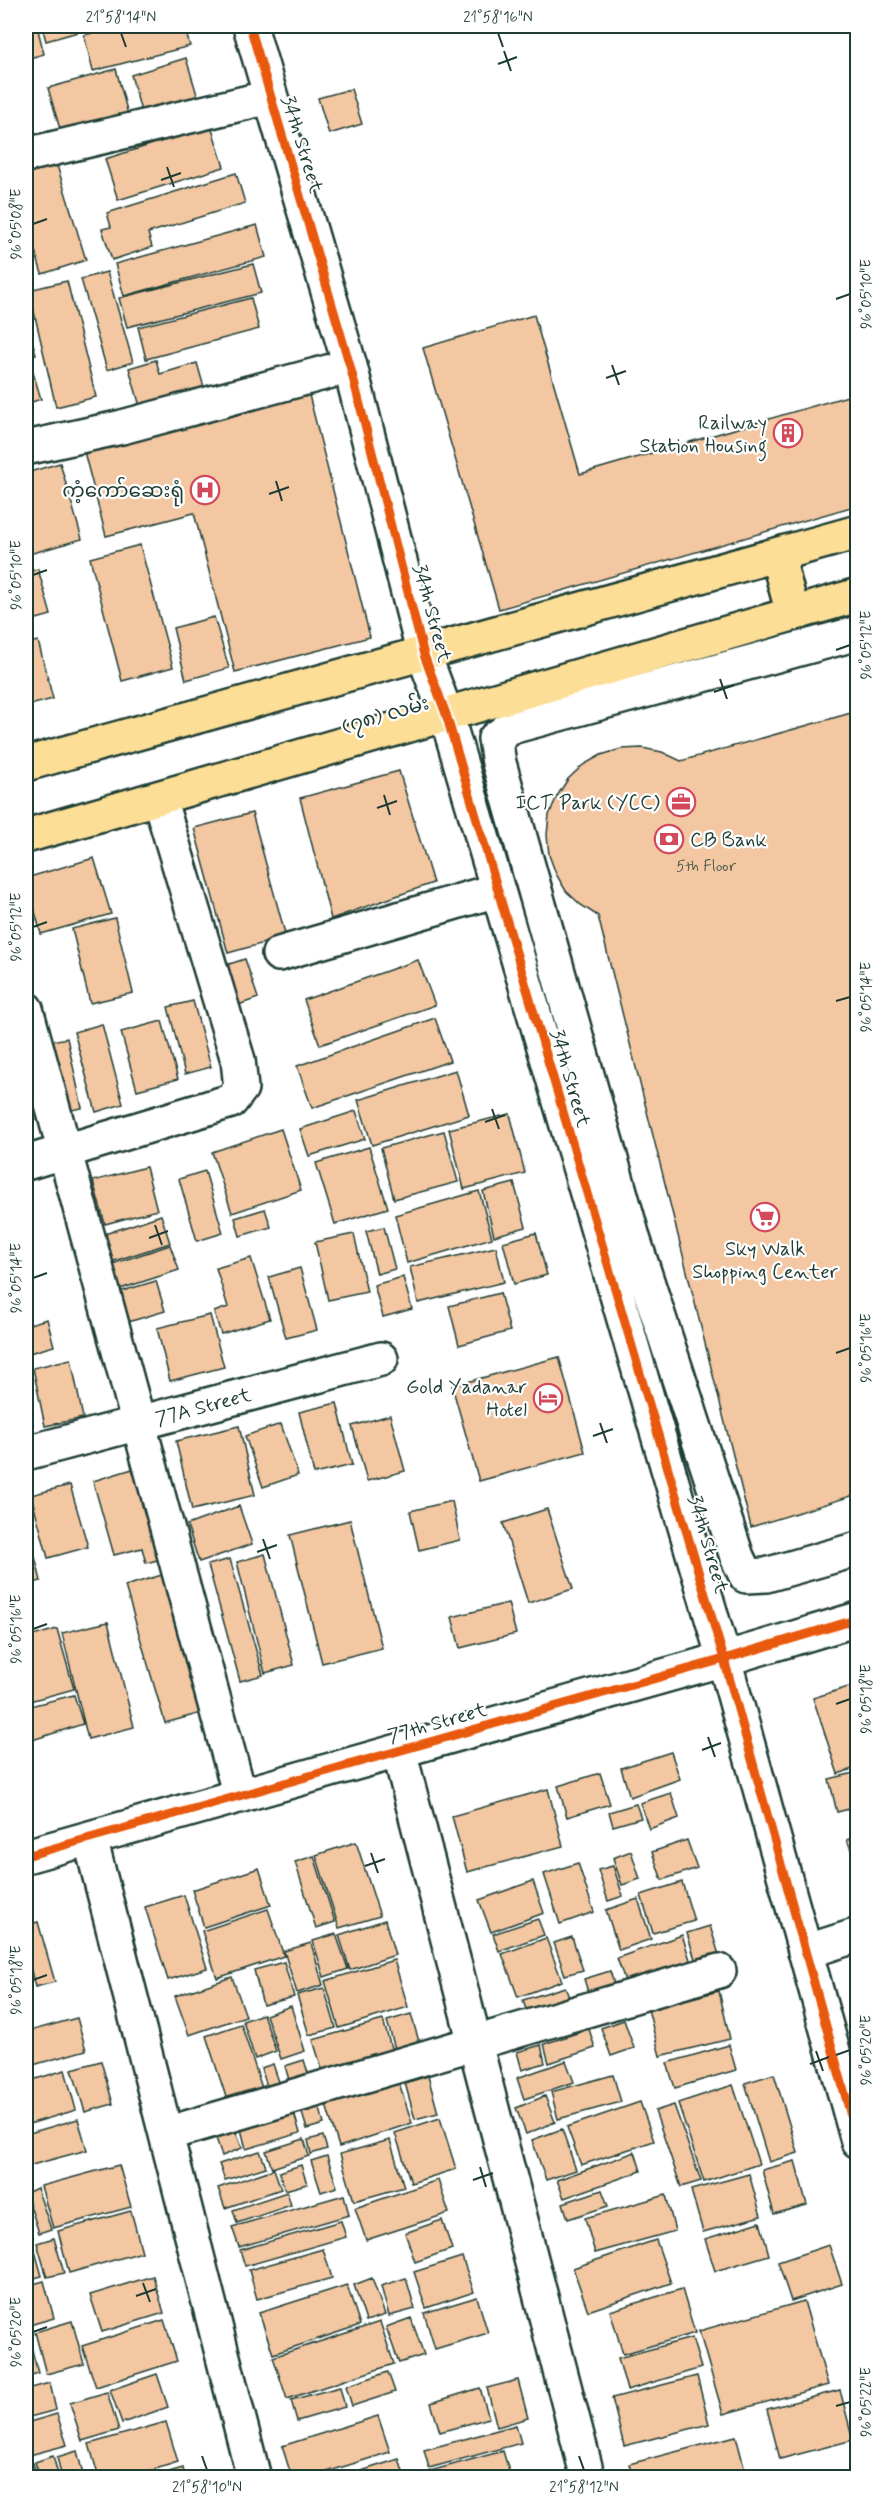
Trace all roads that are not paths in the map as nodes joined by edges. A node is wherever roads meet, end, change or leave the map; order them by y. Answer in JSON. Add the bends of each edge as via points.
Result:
{"nodes":[{"id":1,"x":250,"y":26,"type":"edge"},
{"id":2,"x":270,"y":97,"type":"junction"},
{"id":3,"x":26,"y":155,"type":"edge"},
{"id":4,"x":350,"y":366,"type":"junction"},
{"id":5,"x":26,"y":448,"type":"edge"},
{"id":6,"x":858,"y":532,"type":"edge"},
{"id":7,"x":777,"y":555,"type":"junction"},
{"id":8,"x":858,"y":595,"type":"edge"},
{"id":9,"x":793,"y":614,"type":"junction"},
{"id":10,"x":858,"y":633,"type":"edge"},
{"id":11,"x":424,"y":655,"type":"junction"},
{"id":12,"x":446,"y":714,"type":"junction"},
{"id":13,"x":26,"y":764,"type":"edge"},
{"id":14,"x":159,"y":798,"type":"junction"},
{"id":15,"x":26,"y":836,"type":"edge"},
{"id":16,"x":497,"y":890,"type":"junction"},
{"id":17,"x":279,"y":954,"type":"dead end"},
{"id":18,"x":26,"y":1010,"type":"edge"},
{"id":19,"x":64,"y":1152,"type":"junction"},
{"id":20,"x":26,"y":1163,"type":"edge"},
{"id":21,"x":597,"y":1232,"type":"junction"},
{"id":22,"x":634,"y":1241,"type":"junction"},
{"id":23,"x":381,"y":1359,"type":"dead end"},
{"id":24,"x":138,"y":1423,"type":"junction"},
{"id":25,"x":26,"y":1453,"type":"edge"},
{"id":26,"x":858,"y":1549,"type":"edge"},
{"id":27,"x":858,"y":1619,"type":"edge"},
{"id":28,"x":724,"y":1659,"type":"junction"},
{"id":29,"x":399,"y":1751,"type":"junction"},
{"id":30,"x":240,"y":1796,"type":"junction"},
{"id":31,"x":90,"y":1838,"type":"junction"},
{"id":32,"x":26,"y":1856,"type":"edge"},
{"id":33,"x":858,"y":1935,"type":"edge"},
{"id":34,"x":805,"y":1952,"type":"junction"},
{"id":35,"x":718,"y":1971,"type":"dead end"},
{"id":36,"x":475,"y":2041,"type":"junction"},
{"id":37,"x":166,"y":2134,"type":"junction"},
{"id":38,"x":858,"y":2141,"type":"edge"},
{"id":39,"x":254,"y":2478,"type":"edge"},
{"id":40,"x":588,"y":2478,"type":"edge"}],
"edges":[{"from":1,"to":2,"type":"street","name":"34th Street"},
{"from":2,"to":3,"type":"street"},
{"from":2,"to":4,"type":"street","name":"34th Street"},
{"from":4,"to":5,"type":"street"},
{"from":4,"to":11,"type":"street","name":"34th Street"},
{"from":6,"to":7,"type":"main road"},
{"from":7,"to":9,"type":"main road"},
{"from":7,"to":11,"type":"main road"},
{"from":8,"to":9,"type":"main road","name":"(၇၈) လမ်း"},
{"from":9,"to":12,"type":"main road","name":"(၇၈) လမ်း"},
{"from":10,"to":22,"type":"street","via":[[511,727],[495,739]]},
{"from":11,"to":12,"type":"street","name":"34th Street"},
{"from":11,"to":13,"type":"main road"},
{"from":12,"to":14,"type":"main road","name":"(၇၈) လမ်း"},
{"from":12,"to":16,"type":"street","name":"34th Street"},
{"from":14,"to":15,"type":"main road","name":"(၇၈) လမ်း"},
{"from":14,"to":19,"type":"street","via":[[238,1060],[241,1088],[231,1101]]},
{"from":16,"to":17,"type":"street"},
{"from":16,"to":21,"type":"street","name":"34th Street"},
{"from":18,"to":19,"type":"street"},
{"from":19,"to":20,"type":"street"},
{"from":19,"to":24,"type":"street"},
{"from":21,"to":22,"type":"street"},
{"from":21,"to":28,"type":"street","name":"34th Street"},
{"from":22,"to":26,"type":"street","via":[[746,1576],[766,1575]]},
{"from":23,"to":24,"type":"street","name":"77A Street"},
{"from":24,"to":25,"type":"street","name":"77A Street"},
{"from":24,"to":30,"type":"street"},
{"from":27,"to":28,"type":"street","name":"77th Street"},
{"from":28,"to":29,"type":"street","name":"77th Street"},
{"from":28,"to":34,"type":"street","name":"34th Street"},
{"from":29,"to":30,"type":"street","name":"77th Street"},
{"from":29,"to":36,"type":"street"},
{"from":30,"to":31,"type":"street","name":"77th Street"},
{"from":31,"to":32,"type":"street","name":"77th Street"},
{"from":31,"to":37,"type":"street"},
{"from":33,"to":34,"type":"street"},
{"from":34,"to":38,"type":"street","name":"34th Street"},
{"from":35,"to":36,"type":"street"},
{"from":36,"to":37,"type":"street"},
{"from":36,"to":40,"type":"street"},
{"from":37,"to":39,"type":"street"}]}
